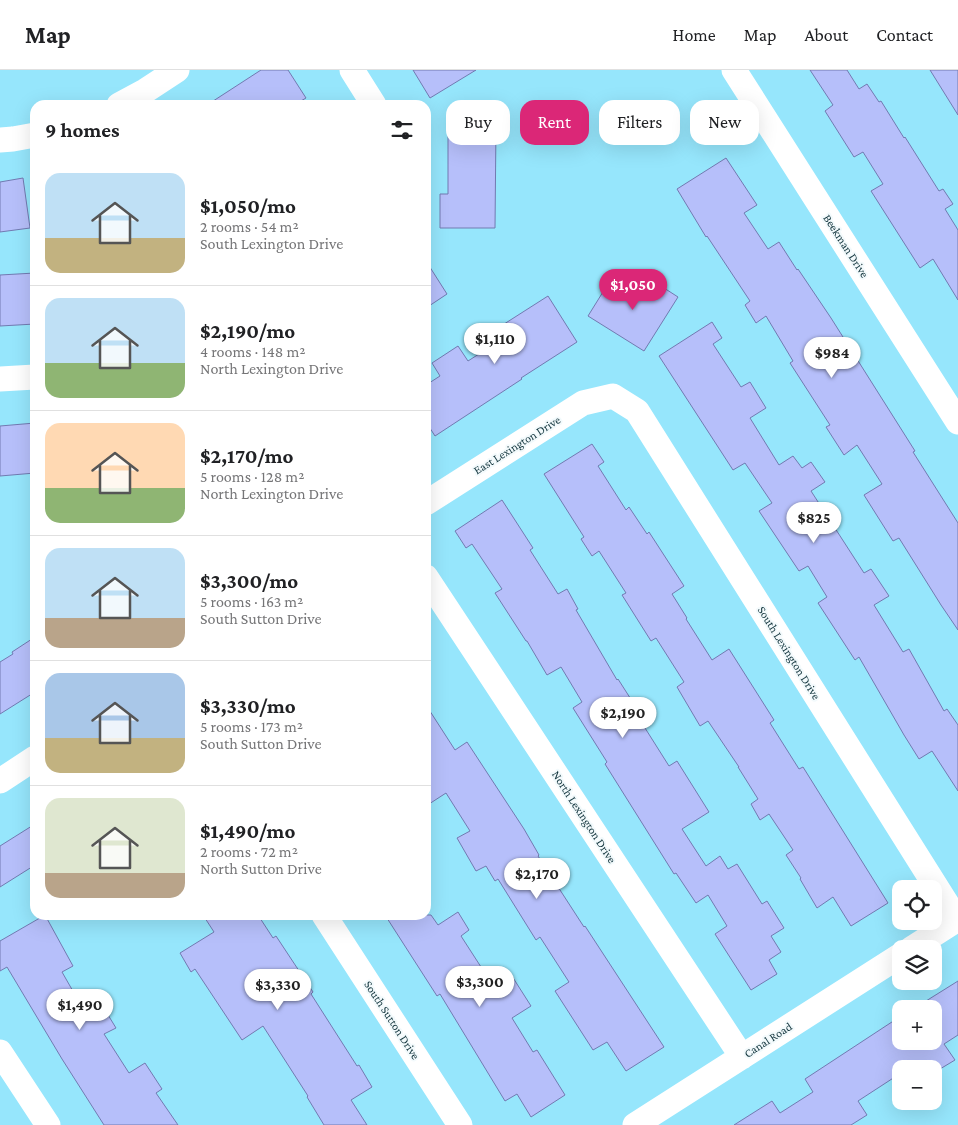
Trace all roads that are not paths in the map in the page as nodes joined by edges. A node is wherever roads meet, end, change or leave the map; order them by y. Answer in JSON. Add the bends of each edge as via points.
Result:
{"nodes":[{"id":1,"x":177,"y":70,"type":"edge"},
{"id":2,"x":352,"y":70,"type":"edge"},
{"id":3,"x":734,"y":70,"type":"edge"},
{"id":4,"x":128,"y":100,"type":"edge"},
{"id":5,"x":371,"y":100,"type":"edge"},
{"id":6,"x":30,"y":136,"type":"edge"},
{"id":7,"x":0,"y":140,"type":"edge"},
{"id":8,"x":30,"y":377,"type":"edge"},
{"id":9,"x":0,"y":379,"type":"edge"},
{"id":10,"x":613,"y":396,"type":"joint"},
{"id":11,"x":958,"y":422,"type":"edge"},
{"id":12,"x":431,"y":500,"type":"edge"},
{"id":13,"x":431,"y":585,"type":"edge"},
{"id":14,"x":30,"y":761,"type":"edge"},
{"id":15,"x":0,"y":781,"type":"edge"},
{"id":16,"x":957,"y":919,"type":"edge"},
{"id":17,"x":327,"y":920,"type":"edge"},
{"id":18,"x":925,"y":940,"type":"edge"},
{"id":19,"x":892,"y":961,"type":"edge"},
{"id":20,"x":0,"y":1052,"type":"edge"},
{"id":21,"x":742,"y":1057,"type":"junction"},
{"id":22,"x":48,"y":1125,"type":"edge"},
{"id":23,"x":460,"y":1125,"type":"edge"},
{"id":24,"x":636,"y":1125,"type":"edge"}],
"edges":[{"from":1,"to":4,"type":"street"},
{"from":2,"to":5,"type":"street"},
{"from":3,"to":11,"type":"street","name":"Beekman Drive"},
{"from":6,"to":7,"type":"street"},
{"from":8,"to":9,"type":"street"},
{"from":10,"to":12,"type":"street","name":"East Lexington Drive","via":[[584,403]]},
{"from":10,"to":16,"type":"street","name":"South Lexington Drive","via":[[637,411]]},
{"from":13,"to":21,"type":"street","name":"North Lexington Drive"},
{"from":14,"to":15,"type":"street"},
{"from":16,"to":18,"type":"street"},
{"from":17,"to":23,"type":"street","name":"South Sutton Drive"},
{"from":19,"to":21,"type":"street","name":"Canal Road"},
{"from":20,"to":22,"type":"street"},
{"from":21,"to":24,"type":"street","name":"Canal Road"}]}
